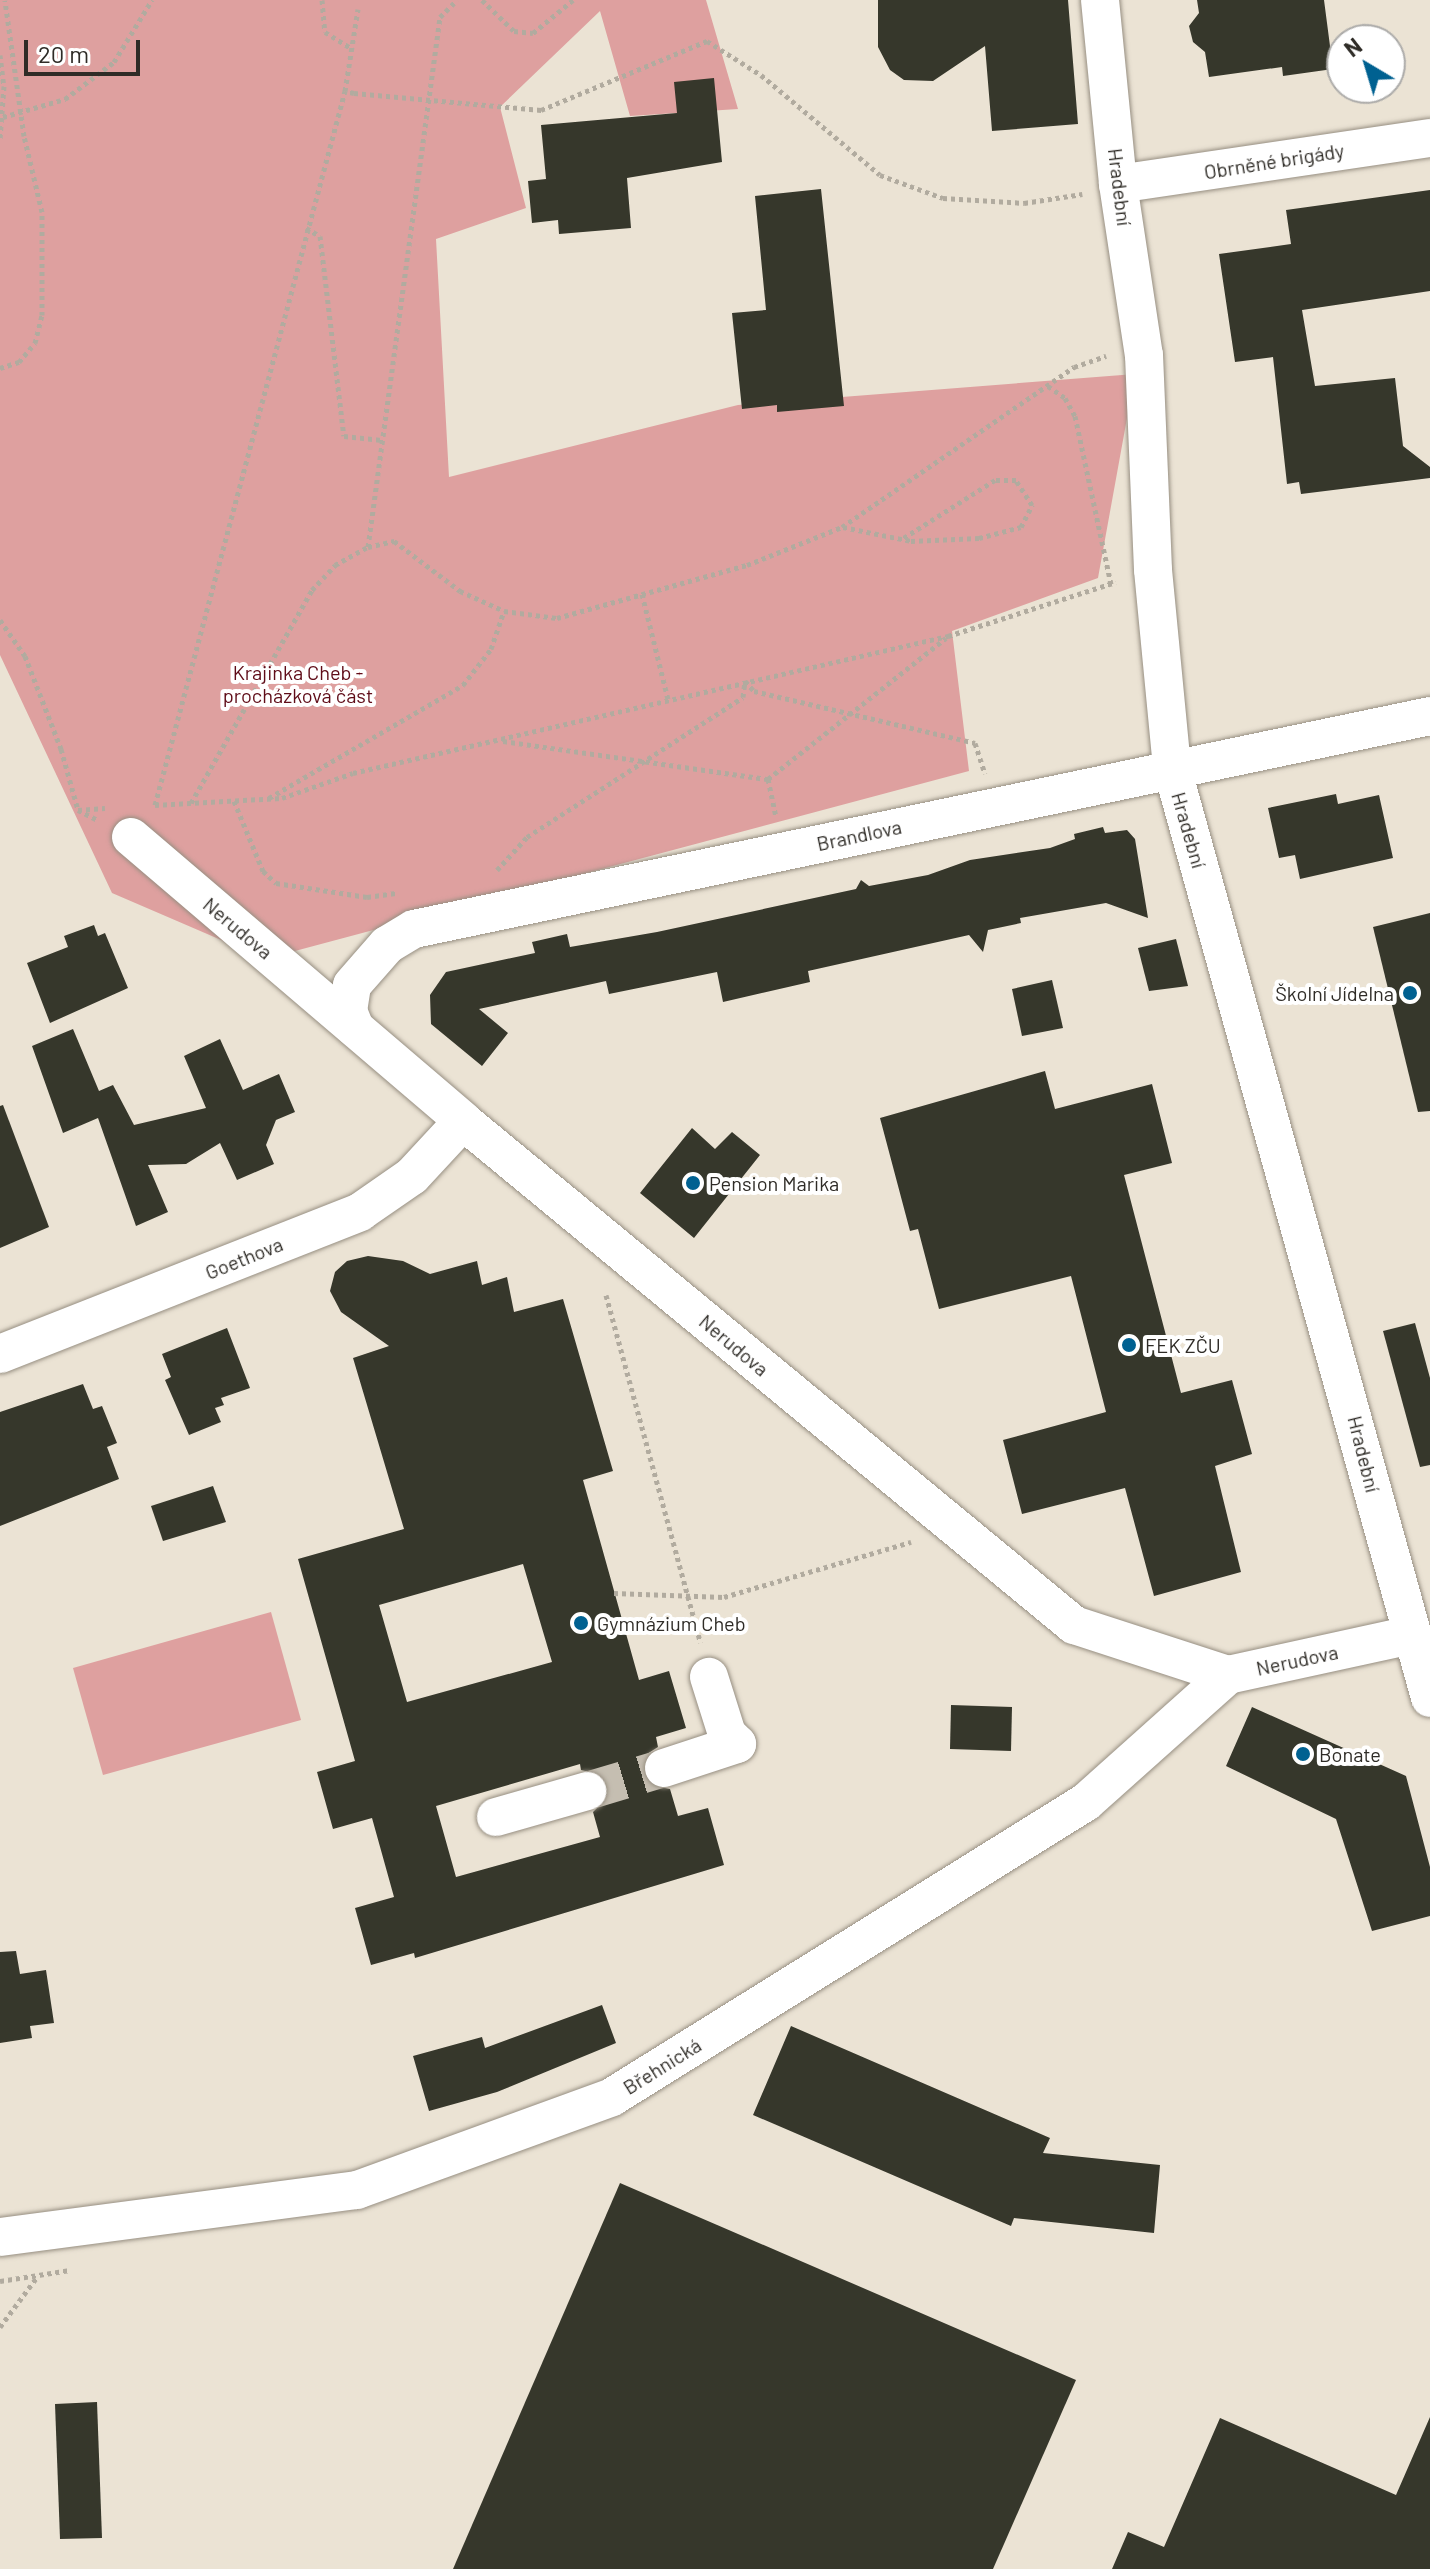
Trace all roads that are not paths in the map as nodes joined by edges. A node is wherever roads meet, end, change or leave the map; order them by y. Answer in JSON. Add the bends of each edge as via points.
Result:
{"nodes":[{"id":1,"x":1100,"y":0,"type":"edge"},
{"id":2,"x":1430,"y":138,"type":"edge"},
{"id":3,"x":1118,"y":184,"type":"junction"},
{"id":4,"x":1430,"y":716,"type":"edge"},
{"id":5,"x":1172,"y":768,"type":"junction"},
{"id":6,"x":126,"y":817,"type":"road end"},
{"id":7,"x":355,"y":1028,"type":"junction"},
{"id":8,"x":463,"y":1121,"type":"junction"},
{"id":9,"x":0,"y":1354,"type":"edge"},
{"id":10,"x":1421,"y":1626,"type":"edge"},
{"id":11,"x":1228,"y":1675,"type":"junction"},
{"id":12,"x":709,"y":1677,"type":"road end"},
{"id":13,"x":1430,"y":1698,"type":"edge"},
{"id":14,"x":664,"y":1768,"type":"tunnel mouth"},
{"id":15,"x":587,"y":1791,"type":"tunnel mouth"},
{"id":16,"x":496,"y":1817,"type":"dead end"},
{"id":17,"x":0,"y":2237,"type":"edge"}],
"edges":[{"from":1,"to":3,"type":"street","name":"Hradební"},
{"from":2,"to":3,"type":"street","name":"Obrněné brigády"},
{"from":3,"to":5,"type":"street","name":"Hradební","via":[[1144,355],[1153,570]]},
{"from":4,"to":5,"type":"street","name":"Brandlova"},
{"from":5,"to":7,"type":"street","name":"Brandlova","via":[[991,789],[497,913],[414,929],[387,945],[352,985],[348,1011]]},
{"from":5,"to":10,"type":"street","name":"Hradební"},
{"from":6,"to":7,"type":"street","name":"Nerudova"},
{"from":7,"to":8,"type":"street","name":"Nerudova"},
{"from":8,"to":9,"type":"street","name":"Goethova","via":[[412,1176],[360,1212]]},
{"from":8,"to":11,"type":"street","name":"Nerudova","via":[[1074,1625]]},
{"from":10,"to":11,"type":"street","name":"Nerudova"},
{"from":10,"to":13,"type":"street","name":"Hradební"},
{"from":11,"to":17,"type":"street","name":"Břehnická","via":[[1086,1802],[612,2097],[357,2190]]},
{"from":12,"to":14,"type":"street","via":[[727,1734],[737,1744]]},
{"from":15,"to":16,"type":"street"}]}
